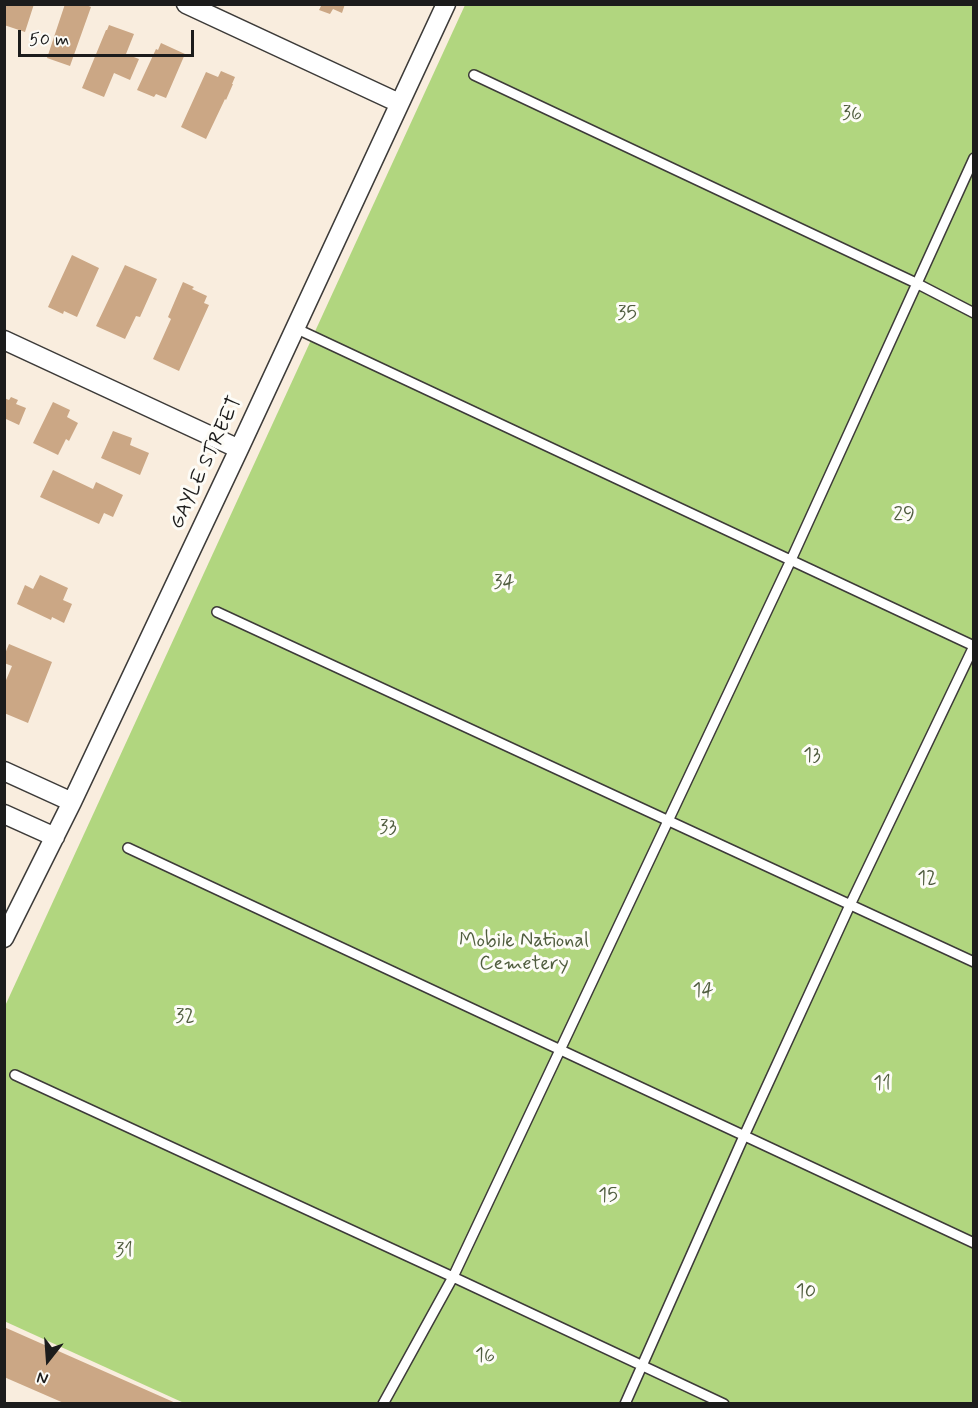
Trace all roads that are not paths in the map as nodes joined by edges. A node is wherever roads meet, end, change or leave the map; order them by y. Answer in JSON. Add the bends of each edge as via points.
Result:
{"nodes":[{"id":1,"x":186,"y":4,"type":"edge"},
{"id":2,"x":446,"y":4,"type":"edge"},
{"id":3,"x":474,"y":75,"type":"dead end"},
{"id":4,"x":399,"y":103,"type":"junction"},
{"id":5,"x":974,"y":158,"type":"edge"},
{"id":6,"x":916,"y":283,"type":"junction"},
{"id":7,"x":974,"y":313,"type":"edge"},
{"id":8,"x":295,"y":328,"type":"junction"},
{"id":9,"x":4,"y":340,"type":"edge"},
{"id":10,"x":239,"y":449,"type":"junction"},
{"id":11,"x":790,"y":560,"type":"junction"},
{"id":12,"x":217,"y":612,"type":"dead end"},
{"id":13,"x":974,"y":646,"type":"edge"},
{"id":14,"x":4,"y":771,"type":"edge"},
{"id":15,"x":72,"y":802,"type":"junction"},
{"id":16,"x":4,"y":814,"type":"edge"},
{"id":17,"x":666,"y":821,"type":"junction"},
{"id":18,"x":55,"y":837,"type":"junction"},
{"id":19,"x":128,"y":848,"type":"dead end"},
{"id":20,"x":850,"y":905,"type":"junction"},
{"id":21,"x":4,"y":938,"type":"edge"},
{"id":22,"x":974,"y":962,"type":"edge"},
{"id":23,"x":559,"y":1050,"type":"junction"},
{"id":24,"x":15,"y":1075,"type":"dead end"},
{"id":25,"x":744,"y":1136,"type":"junction"},
{"id":26,"x":974,"y":1243,"type":"edge"},
{"id":27,"x":453,"y":1277,"type":"junction"},
{"id":28,"x":641,"y":1365,"type":"junction"},
{"id":29,"x":383,"y":1404,"type":"edge"},
{"id":30,"x":625,"y":1404,"type":"edge"},
{"id":31,"x":724,"y":1404,"type":"edge"}],
"edges":[{"from":1,"to":4,"type":"street"},
{"from":2,"to":4,"type":"street","name":"GAYLE STREET"},
{"from":3,"to":6,"type":"lane"},
{"from":4,"to":8,"type":"street","name":"GAYLE STREET"},
{"from":5,"to":6,"type":"lane"},
{"from":6,"to":7,"type":"lane"},
{"from":6,"to":11,"type":"lane"},
{"from":8,"to":10,"type":"street","name":"GAYLE STREET"},
{"from":8,"to":11,"type":"lane"},
{"from":9,"to":10,"type":"street"},
{"from":10,"to":15,"type":"street","name":"GAYLE STREET"},
{"from":11,"to":13,"type":"lane"},
{"from":11,"to":17,"type":"lane"},
{"from":12,"to":17,"type":"lane"},
{"from":13,"to":20,"type":"lane"},
{"from":14,"to":15,"type":"street"},
{"from":15,"to":18,"type":"street","name":"GAYLE STREET"},
{"from":16,"to":18,"type":"street"},
{"from":17,"to":20,"type":"lane"},
{"from":17,"to":23,"type":"lane"},
{"from":18,"to":21,"type":"street","name":"GAYLE STREET"},
{"from":19,"to":23,"type":"lane"},
{"from":20,"to":22,"type":"lane"},
{"from":20,"to":25,"type":"lane"},
{"from":23,"to":25,"type":"lane"},
{"from":23,"to":27,"type":"lane"},
{"from":24,"to":27,"type":"lane"},
{"from":25,"to":26,"type":"lane"},
{"from":25,"to":28,"type":"lane"},
{"from":27,"to":28,"type":"lane"},
{"from":27,"to":29,"type":"lane"},
{"from":28,"to":30,"type":"lane"},
{"from":28,"to":31,"type":"lane"}]}
